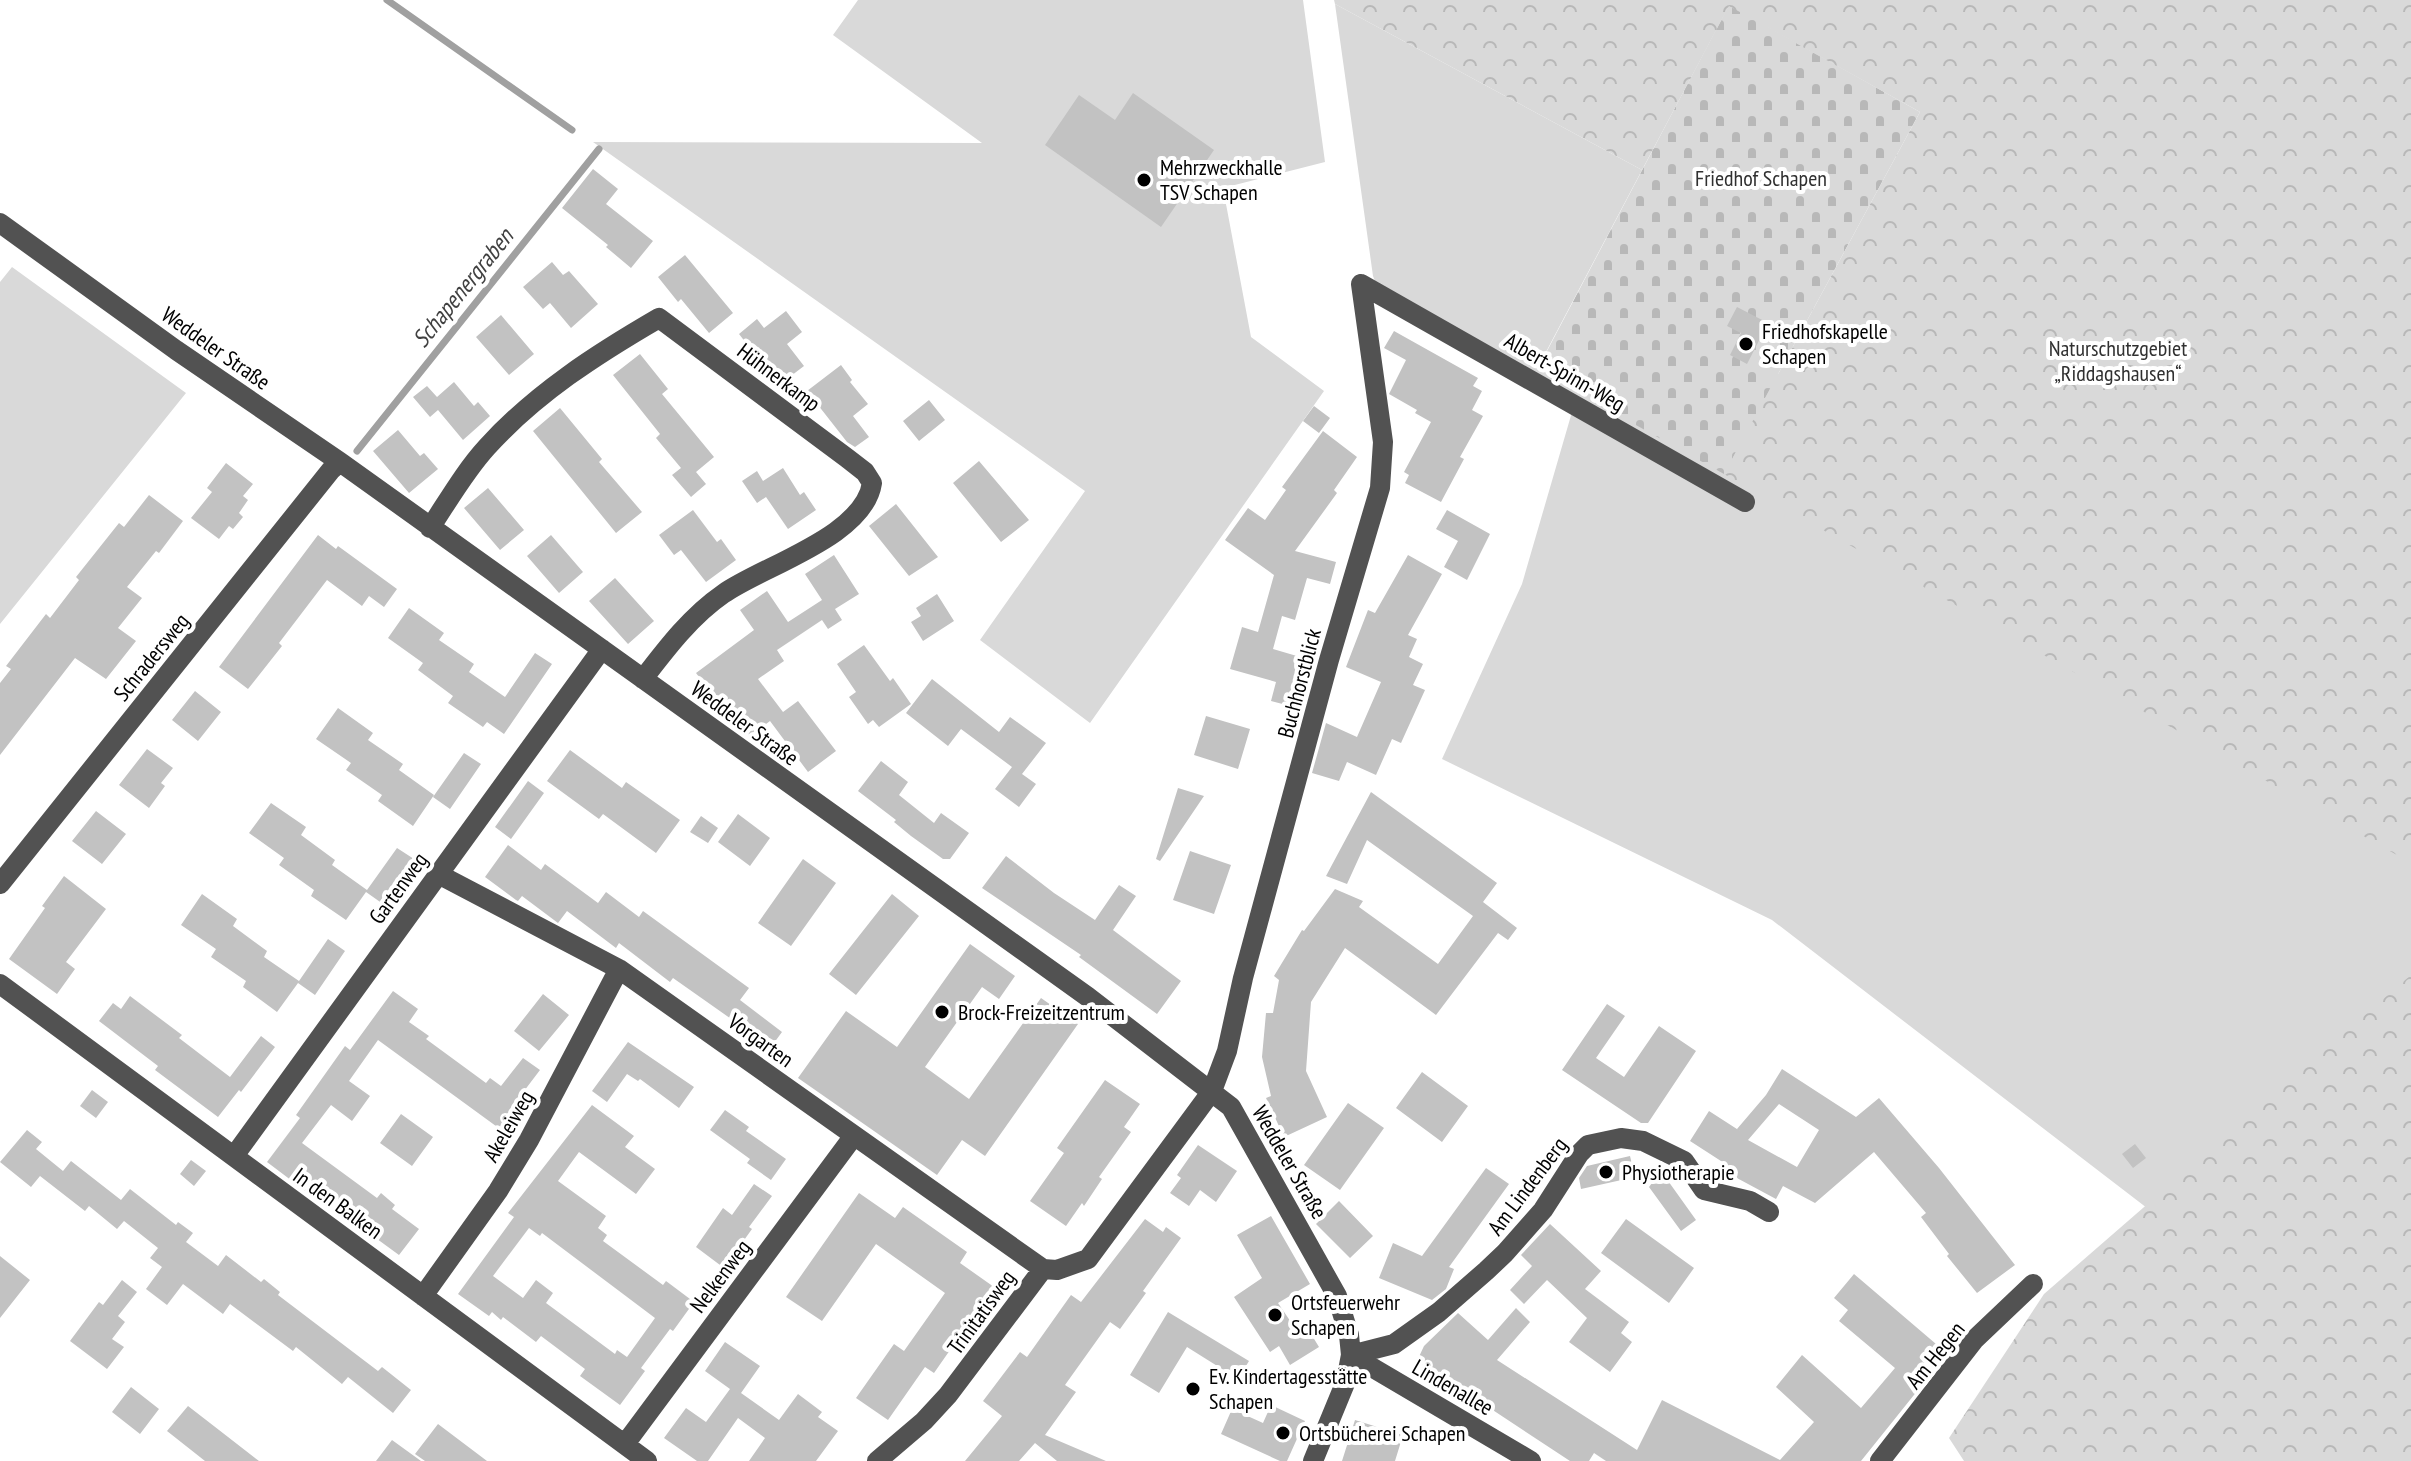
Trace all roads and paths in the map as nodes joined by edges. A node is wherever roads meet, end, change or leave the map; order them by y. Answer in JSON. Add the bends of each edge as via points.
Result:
{"nodes":[{"id":1,"x":0,"y":223,"type":"edge"},
{"id":2,"x":1361,"y":284,"type":"joint"},
{"id":3,"x":340,"y":462,"type":"junction"},
{"id":4,"x":1745,"y":502,"type":"dead end"},
{"id":5,"x":430,"y":528,"type":"junction"},
{"id":6,"x":602,"y":649,"type":"junction"},
{"id":7,"x":643,"y":679,"type":"junction"},
{"id":8,"x":438,"y":874,"type":"junction"},
{"id":9,"x":0,"y":884,"type":"edge"},
{"id":10,"x":619,"y":969,"type":"junction"},
{"id":11,"x":0,"y":984,"type":"edge"},
{"id":12,"x":1212,"y":1091,"type":"junction"},
{"id":13,"x":853,"y":1137,"type":"junction"},
{"id":14,"x":234,"y":1156,"type":"junction"},
{"id":15,"x":1769,"y":1212,"type":"dead end"},
{"id":16,"x":1043,"y":1269,"type":"junction"},
{"id":17,"x":2033,"y":1284,"type":"dead end"},
{"id":18,"x":423,"y":1296,"type":"junction"},
{"id":19,"x":1351,"y":1355,"type":"junction"},
{"id":20,"x":625,"y":1444,"type":"junction"},
{"id":21,"x":1521,"y":1459,"type":"edge"},
{"id":22,"x":647,"y":1461,"type":"edge"},
{"id":23,"x":877,"y":1461,"type":"edge"},
{"id":24,"x":1313,"y":1461,"type":"edge"},
{"id":25,"x":1880,"y":1461,"type":"edge"}],
"edges":[{"from":1,"to":3,"type":"street","name":"Weddeler Straße"},
{"from":2,"to":4,"type":"street","name":"Albert-Spinn-Weg"},
{"from":2,"to":12,"type":"street","name":"Buchhorstblick","via":[[1383,442],[1380,488]]},
{"from":3,"to":5,"type":"street","name":"Weddeler Straße"},
{"from":3,"to":9,"type":"street","name":"Schradersweg"},
{"from":5,"to":6,"type":"street","name":"Weddeler Straße"},
{"from":5,"to":7,"type":"street","name":"Hühnerkamp","via":[[484,450],[522,413],[593,356],[659,318],[847,458],[872,483],[860,509],[819,542],[720,596]]},
{"from":6,"to":7,"type":"street","name":"Weddeler Straße"},
{"from":6,"to":8,"type":"street","name":"Gartenweg"},
{"from":7,"to":12,"type":"street","name":"Weddeler Straße"},
{"from":8,"to":10,"type":"street","name":"Vorgarten"},
{"from":8,"to":14,"type":"street","name":"Gartenweg"},
{"from":10,"to":13,"type":"street","name":"Vorgarten"},
{"from":10,"to":18,"type":"street","name":"Akeleiweg","via":[[529,1140]]},
{"from":11,"to":14,"type":"street","name":"In den Balken"},
{"from":12,"to":16,"type":"street","name":"Trinitatisweg","via":[[1088,1259],[1057,1270]]},
{"from":12,"to":19,"type":"street","name":"Weddeler Straße","via":[[1231,1107],[1337,1296]]},
{"from":13,"to":16,"type":"street","name":"Vorgarten"},
{"from":13,"to":20,"type":"street","name":"Nelkenweg"},
{"from":14,"to":18,"type":"street","name":"In den Balken"},
{"from":15,"to":19,"type":"street","name":"Am Lindenberg","via":[[1750,1201],[1704,1190],[1684,1161],[1643,1141],[1621,1138],[1588,1145],[1534,1222],[1439,1312],[1394,1344]]},
{"from":16,"to":23,"type":"street","name":"Trinitatisweg","via":[[948,1395]]},
{"from":17,"to":25,"type":"street","name":"Am Hegen","via":[[1974,1340]]},
{"from":18,"to":20,"type":"street","name":"In den Balken"},
{"from":19,"to":21,"type":"street","name":"Lindenallee"},
{"from":19,"to":24,"type":"street","via":[[1343,1390]]},
{"from":20,"to":22,"type":"street","name":"In den Balken"}]}
